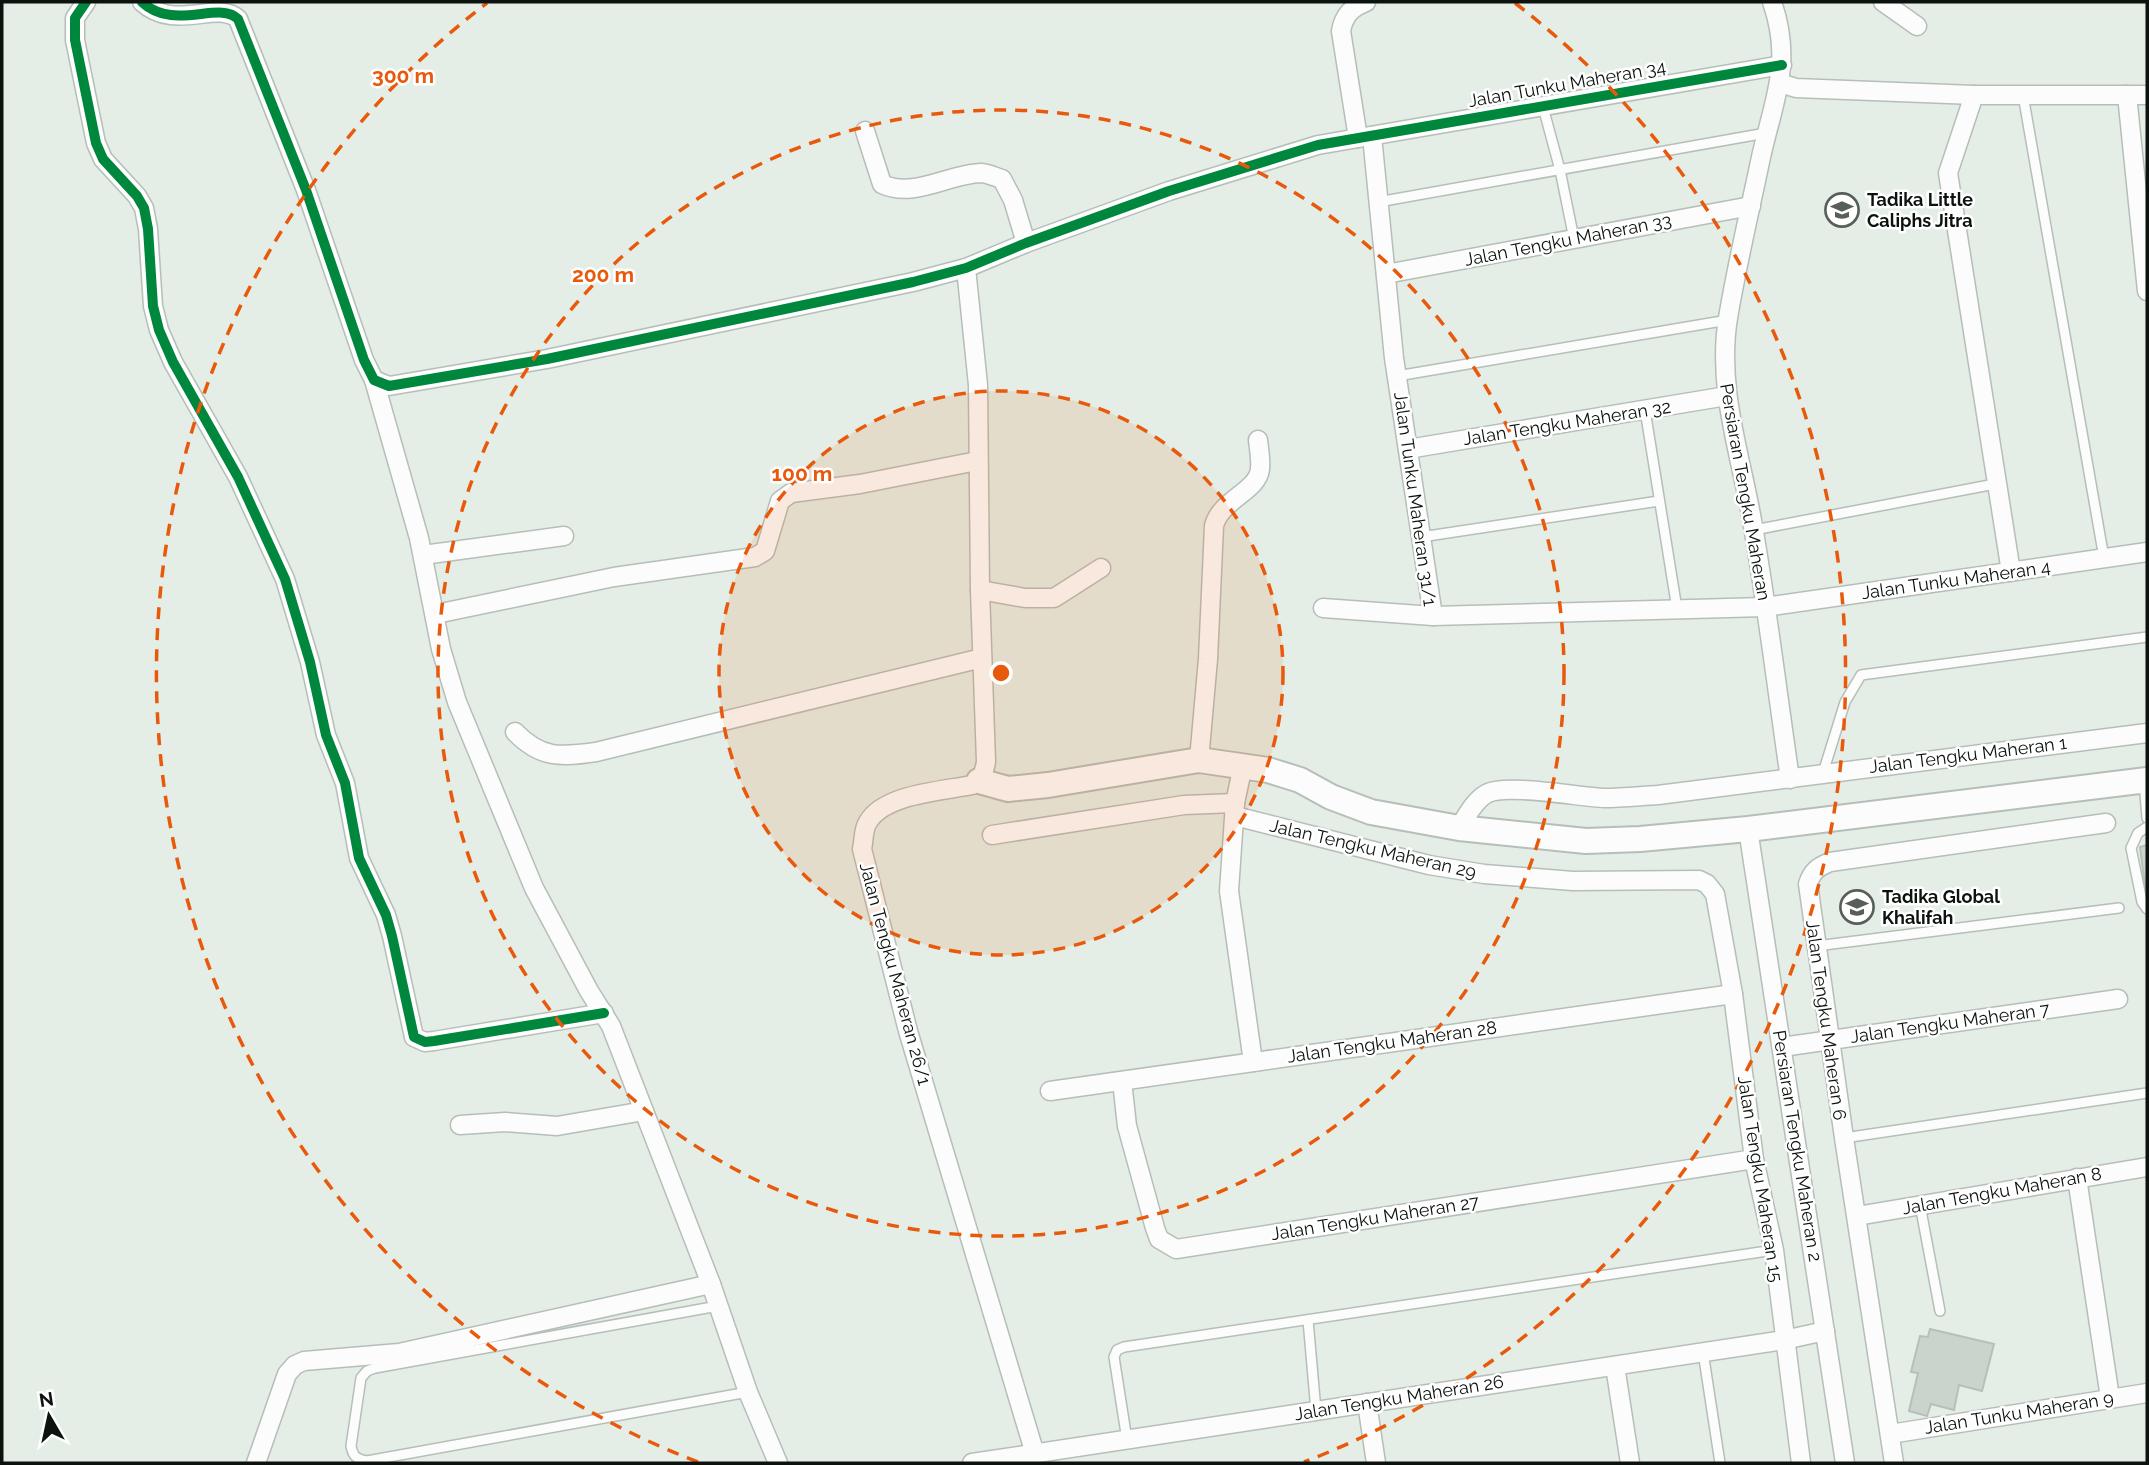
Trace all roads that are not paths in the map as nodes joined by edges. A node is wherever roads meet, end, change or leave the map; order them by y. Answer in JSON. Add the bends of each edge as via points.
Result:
{"nodes":[{"id":1,"x":86,"y":2,"type":"edge"},
{"id":2,"x":142,"y":2,"type":"edge"},
{"id":3,"x":1366,"y":2,"type":"edge"},
{"id":4,"x":1772,"y":2,"type":"edge"},
{"id":5,"x":1883,"y":2,"type":"edge"},
{"id":6,"x":1916,"y":26,"type":"dead end"},
{"id":7,"x":1781,"y":74,"type":"junction"},
{"id":8,"x":1973,"y":95,"type":"junction"},
{"id":9,"x":2023,"y":95,"type":"junction"},
{"id":10,"x":2127,"y":95,"type":"junction"},
{"id":11,"x":2147,"y":95,"type":"edge"},
{"id":12,"x":1543,"y":107,"type":"junction"},
{"id":13,"x":865,"y":131,"type":"dead end"},
{"id":14,"x":1766,"y":133,"type":"junction"},
{"id":15,"x":1365,"y":137,"type":"junction"},
{"id":16,"x":1560,"y":170,"type":"junction"},
{"id":17,"x":1378,"y":202,"type":"junction"},
{"id":18,"x":1751,"y":206,"type":"junction"},
{"id":19,"x":1574,"y":239,"type":"junction"},
{"id":20,"x":1026,"y":243,"type":"junction"},
{"id":21,"x":966,"y":268,"type":"junction"},
{"id":22,"x":1386,"y":274,"type":"junction"},
{"id":23,"x":2147,"y":291,"type":"edge"},
{"id":24,"x":1728,"y":320,"type":"junction"},
{"id":25,"x":1397,"y":376,"type":"junction"},
{"id":26,"x":374,"y":380,"type":"junction"},
{"id":27,"x":1727,"y":396,"type":"junction"},
{"id":28,"x":1645,"y":410,"type":"junction"},
{"id":29,"x":1258,"y":440,"type":"dead end"},
{"id":30,"x":1408,"y":449,"type":"junction"},
{"id":31,"x":977,"y":461,"type":"junction"},
{"id":32,"x":1995,"y":484,"type":"junction"},
{"id":33,"x":1659,"y":501,"type":"junction"},
{"id":34,"x":1754,"y":530,"type":"junction"},
{"id":35,"x":564,"y":536,"type":"dead end"},
{"id":36,"x":1421,"y":537,"type":"junction"},
{"id":37,"x":2147,"y":552,"type":"edge"},
{"id":38,"x":423,"y":555,"type":"junction"},
{"id":39,"x":2104,"y":558,"type":"junction"},
{"id":40,"x":1101,"y":568,"type":"dead end"},
{"id":41,"x":2011,"y":572,"type":"junction"},
{"id":42,"x":980,"y":590,"type":"junction"},
{"id":43,"x":1765,"y":607,"type":"junction"},
{"id":44,"x":1323,"y":608,"type":"dead end"},
{"id":45,"x":1677,"y":609,"type":"junction"},
{"id":46,"x":436,"y":614,"type":"junction"},
{"id":47,"x":1433,"y":616,"type":"junction"},
{"id":48,"x":2147,"y":637,"type":"edge"},
{"id":49,"x":982,"y":657,"type":"junction"},
{"id":50,"x":515,"y":732,"type":"dead end"},
{"id":51,"x":2147,"y":733,"type":"edge"},
{"id":52,"x":1199,"y":760,"type":"junction"},
{"id":53,"x":1243,"y":765,"type":"junction"},
{"id":54,"x":1823,"y":773,"type":"junction"},
{"id":55,"x":1790,"y":779,"type":"junction"},
{"id":56,"x":2145,"y":780,"type":"edge"},
{"id":57,"x":979,"y":781,"type":"junction"},
{"id":58,"x":1235,"y":809,"type":"junction"},
{"id":59,"x":2147,"y":818,"type":"edge"},
{"id":60,"x":2106,"y":823,"type":"dead end"},
{"id":61,"x":2147,"y":827,"type":"edge"},
{"id":62,"x":1459,"y":828,"type":"junction"},
{"id":63,"x":1748,"y":829,"type":"junction"},
{"id":64,"x":992,"y":835,"type":"dead end"},
{"id":65,"x":1715,"y":894,"type":"joint"},
{"id":66,"x":2119,"y":908,"type":"dead end"},
{"id":67,"x":2147,"y":909,"type":"edge"},
{"id":68,"x":1816,"y":946,"type":"junction"},
{"id":69,"x":1733,"y":993,"type":"junction"},
{"id":70,"x":2118,"y":999,"type":"dead end"},
{"id":71,"x":604,"y":1013,"type":"junction"},
{"id":72,"x":1831,"y":1040,"type":"junction"},
{"id":73,"x":1782,"y":1047,"type":"junction"},
{"id":74,"x":1253,"y":1062,"type":"junction"},
{"id":75,"x":1122,"y":1081,"type":"junction"},
{"id":76,"x":1050,"y":1091,"type":"dead end"},
{"id":77,"x":2147,"y":1093,"type":"edge"},
{"id":78,"x":644,"y":1111,"type":"junction"},
{"id":79,"x":460,"y":1125,"type":"dead end"},
{"id":80,"x":1844,"y":1138,"type":"junction"},
{"id":81,"x":1754,"y":1159,"type":"junction"},
{"id":82,"x":2147,"y":1167,"type":"edge"},
{"id":83,"x":2077,"y":1178,"type":"junction"},
{"id":84,"x":1920,"y":1205,"type":"junction"},
{"id":85,"x":1857,"y":1216,"type":"junction"},
{"id":86,"x":1774,"y":1250,"type":"junction"},
{"id":87,"x":711,"y":1284,"type":"junction"},
{"id":88,"x":718,"y":1306,"type":"junction"},
{"id":89,"x":1940,"y":1311,"type":"dead end"},
{"id":90,"x":1308,"y":1320,"type":"junction"},
{"id":91,"x":1825,"y":1331,"type":"junction"},
{"id":92,"x":1784,"y":1340,"type":"junction"},
{"id":93,"x":1703,"y":1352,"type":"junction"},
{"id":94,"x":1615,"y":1366,"type":"junction"},
{"id":95,"x":748,"y":1392,"type":"junction"},
{"id":96,"x":2147,"y":1393,"type":"edge"},
{"id":97,"x":2110,"y":1398,"type":"junction"},
{"id":98,"x":1367,"y":1403,"type":"junction"},
{"id":99,"x":1316,"y":1411,"type":"junction"},
{"id":100,"x":1890,"y":1434,"type":"junction"},
{"id":101,"x":1127,"y":1440,"type":"junction"},
{"id":102,"x":1035,"y":1454,"type":"junction"},
{"id":103,"x":256,"y":1463,"type":"edge"},
{"id":104,"x":778,"y":1463,"type":"edge"},
{"id":105,"x":972,"y":1463,"type":"edge"},
{"id":106,"x":1376,"y":1463,"type":"edge"},
{"id":107,"x":1630,"y":1463,"type":"edge"},
{"id":108,"x":1720,"y":1463,"type":"edge"},
{"id":109,"x":1801,"y":1463,"type":"edge"},
{"id":110,"x":1845,"y":1463,"type":"edge"},
{"id":111,"x":1894,"y":1463,"type":"edge"}],
"edges":[{"from":1,"to":71,"type":"street","via":[[75,18],[75,40],[96,143],[103,159],[144,208],[159,330],[238,477],[285,579],[326,735],[345,783],[359,858],[389,925],[414,1037],[425,1042]]},
{"from":2,"to":26,"type":"street","via":[[164,15],[228,10],[238,19]]},
{"from":3,"to":15,"type":"street","name":"Jalan Tunku Maheran 31/1","via":[[1348,13],[1341,31]]},
{"from":4,"to":7,"type":"street","via":[[1782,45]]},
{"from":5,"to":6,"type":"street"},
{"from":7,"to":8,"type":"street","name":"Jalan Tunku Maheran 34","via":[[1796,88]]},
{"from":7,"to":12,"type":"street","name":"Jalan Tunku Maheran 34"},
{"from":7,"to":14,"type":"street","name":"Persiaran Tengku Maheran"},
{"from":8,"to":9,"type":"street","name":"Jalan Tunku Maheran 34"},
{"from":8,"to":32,"type":"street","via":[[1948,173]]},
{"from":9,"to":10,"type":"street","name":"Jalan Tunku Maheran 34"},
{"from":9,"to":39,"type":"lane"},
{"from":10,"to":11,"type":"street","name":"Jalan Tunku Maheran 34"},
{"from":10,"to":23,"type":"street"},
{"from":12,"to":15,"type":"street","name":"Jalan Tunku Maheran 34"},
{"from":12,"to":16,"type":"lane"},
{"from":13,"to":20,"type":"street","via":[[882,184],[892,188],[982,172],[1002,179]]},
{"from":14,"to":16,"type":"lane"},
{"from":14,"to":18,"type":"street","name":"Persiaran Tengku Maheran"},
{"from":15,"to":17,"type":"street","name":"Jalan Tunku Maheran 31/1"},
{"from":15,"to":20,"type":"street","name":"Jalan Tunku Maheran 34","via":[[1318,145],[1170,191]]},
{"from":16,"to":17,"type":"lane"},
{"from":16,"to":19,"type":"lane"},
{"from":17,"to":22,"type":"street","name":"Jalan Tunku Maheran 31/1"},
{"from":18,"to":19,"type":"street","name":"Jalan Tengku Maheran 33"},
{"from":18,"to":24,"type":"street","name":"Persiaran Tengku Maheran"},
{"from":19,"to":22,"type":"street","name":"Jalan Tengku Maheran 33"},
{"from":20,"to":21,"type":"street","name":"Jalan Tunku Maheran 34"},
{"from":21,"to":26,"type":"street","name":"Jalan Tunku Maheran 34","via":[[547,359],[397,385]]},
{"from":21,"to":31,"type":"street","via":[[978,385]]},
{"from":22,"to":25,"type":"street","name":"Jalan Tunku Maheran 31/1"},
{"from":24,"to":25,"type":"lane"},
{"from":24,"to":27,"type":"street","name":"Persiaran Tengku Maheran"},
{"from":25,"to":30,"type":"street","name":"Jalan Tunku Maheran 31/1"},
{"from":26,"to":38,"type":"street"},
{"from":27,"to":28,"type":"street","name":"Jalan Tengku Maheran 32"},
{"from":27,"to":34,"type":"street","name":"Persiaran Tengku Maheran"},
{"from":28,"to":30,"type":"street","name":"Jalan Tengku Maheran 32"},
{"from":28,"to":33,"type":"lane"},
{"from":29,"to":52,"type":"street","via":[[1258,478],[1224,507],[1214,526]]},
{"from":30,"to":36,"type":"street","name":"Jalan Tunku Maheran 31/1"},
{"from":31,"to":42,"type":"street"},
{"from":31,"to":46,"type":"street","via":[[791,493],[780,501],[765,551],[755,557],[614,577]]},
{"from":32,"to":34,"type":"lane"},
{"from":32,"to":41,"type":"street"},
{"from":33,"to":36,"type":"lane"},
{"from":33,"to":45,"type":"lane"},
{"from":34,"to":43,"type":"street","name":"Persiaran Tengku Maheran"},
{"from":35,"to":38,"type":"street"},
{"from":36,"to":47,"type":"street","name":"Jalan Tunku Maheran 31/1"},
{"from":37,"to":39,"type":"street","name":"Jalan Tunku Maheran 4"},
{"from":38,"to":46,"type":"street"},
{"from":39,"to":41,"type":"street","name":"Jalan Tunku Maheran 4"},
{"from":40,"to":42,"type":"street","via":[[1054,598]]},
{"from":41,"to":43,"type":"street","name":"Jalan Tunku Maheran 4"},
{"from":42,"to":49,"type":"street"},
{"from":43,"to":45,"type":"street","name":"Jalan Tunku Maheran 31/1"},
{"from":43,"to":55,"type":"street","name":"Persiaran Tengku Maheran"},
{"from":44,"to":47,"type":"street"},
{"from":45,"to":47,"type":"street","name":"Jalan Tunku Maheran 31/1"},
{"from":46,"to":71,"type":"street","via":[[453,690],[499,806],[534,888]]},
{"from":48,"to":54,"type":"lane","via":[[1861,675],[1845,702]]},
{"from":49,"to":50,"type":"street","via":[[596,752],[551,755]]},
{"from":49,"to":57,"type":"street","via":[[986,762]]},
{"from":51,"to":54,"type":"street","name":"Jalan Tengku Maheran 1"},
{"from":52,"to":53,"type":"street"},
{"from":52,"to":57,"type":"street","via":[[1008,789]]},
{"from":53,"to":58,"type":"street"},
{"from":53,"to":62,"type":"street","via":[[1300,780],[1371,812]]},
{"from":54,"to":55,"type":"street","name":"Jalan Tengku Maheran 1"},
{"from":55,"to":62,"type":"street","name":"Jalan Tengku Maheran 1","via":[[1602,798],[1498,791],[1476,802]]},
{"from":56,"to":59,"type":"lane"},
{"from":56,"to":63,"type":"street"},
{"from":57,"to":102,"type":"street","name":"Jalan Tengku Maheran 26/1","via":[[880,807],[866,824],[862,849],[908,1031]]},
{"from":58,"to":64,"type":"street","name":"Jalan Tengku Maheran 29","via":[[1184,805]]},
{"from":58,"to":65,"type":"street","name":"Jalan Tengku Maheran 29","via":[[1417,862],[1470,872],[1573,881],[1690,880],[1707,884]]},
{"from":58,"to":74,"type":"street","via":[[1229,891]]},
{"from":60,"to":68,"type":"street","name":"Jalan Tengku Maheran 6","via":[[1819,866],[1808,884]]},
{"from":61,"to":67,"type":"lane","via":[[2131,848]]},
{"from":62,"to":63,"type":"street","via":[[1586,841]]},
{"from":63,"to":73,"type":"street","name":"Persiaran Tengku Maheran 2"},
{"from":65,"to":69,"type":"street","name":"Jalan Tengku Maheran 15"},
{"from":66,"to":68,"type":"lane"},
{"from":68,"to":72,"type":"street","name":"Jalan Tengku Maheran 6"},
{"from":69,"to":74,"type":"street","name":"Jalan Tengku Maheran 28"},
{"from":69,"to":81,"type":"street","name":"Jalan Tengku Maheran 15"},
{"from":70,"to":72,"type":"street","name":"Jalan Tengku Maheran 7"},
{"from":71,"to":78,"type":"street"},
{"from":72,"to":73,"type":"street","name":"Jalan Tengku Maheran 7"},
{"from":72,"to":80,"type":"street","name":"Jalan Tengku Maheran 6"},
{"from":73,"to":91,"type":"street","name":"Persiaran Tengku Maheran 2"},
{"from":74,"to":75,"type":"street","name":"Jalan Tengku Maheran 28"},
{"from":75,"to":76,"type":"street","name":"Jalan Tengku Maheran 28"},
{"from":75,"to":81,"type":"street","name":"Jalan Tengku Maheran 27","via":[[1127,1126],[1154,1228],[1159,1239],[1176,1249]]},
{"from":77,"to":80,"type":"lane"},
{"from":78,"to":79,"type":"street","via":[[557,1125]]},
{"from":78,"to":87,"type":"street"},
{"from":80,"to":85,"type":"street","name":"Jalan Tengku Maheran 6"},
{"from":81,"to":86,"type":"street","name":"Jalan Tengku Maheran 15"},
{"from":82,"to":83,"type":"street","name":"Jalan Tengku Maheran 8"},
{"from":83,"to":84,"type":"street","name":"Jalan Tengku Maheran 8"},
{"from":83,"to":97,"type":"street"},
{"from":84,"to":85,"type":"street","name":"Jalan Tengku Maheran 8"},
{"from":84,"to":89,"type":"lane"},
{"from":85,"to":100,"type":"street","name":"Jalan Tengku Maheran 6"},
{"from":86,"to":90,"type":"lane"},
{"from":86,"to":92,"type":"street","name":"Jalan Tengku Maheran 15"},
{"from":87,"to":88,"type":"street"},
{"from":87,"to":103,"type":"street","via":[[399,1353],[304,1361],[287,1374]]},
{"from":88,"to":95,"type":"street"},
{"from":88,"to":95,"type":"lane","via":[[367,1371],[360,1384],[352,1454],[368,1461]]},
{"from":90,"to":99,"type":"lane"},
{"from":90,"to":101,"type":"lane","via":[[1117,1350],[1114,1357]]},
{"from":91,"to":92,"type":"street","name":"Jalan Tengku Maheran 26"},
{"from":91,"to":110,"type":"street","name":"Persiaran Tengku Maheran 2"},
{"from":92,"to":93,"type":"street","name":"Jalan Tengku Maheran 26"},
{"from":92,"to":109,"type":"street","name":"Jalan Tengku Maheran 15"},
{"from":93,"to":94,"type":"street","name":"Jalan Tengku Maheran 26"},
{"from":93,"to":108,"type":"lane"},
{"from":94,"to":98,"type":"street","name":"Jalan Tengku Maheran 26"},
{"from":94,"to":107,"type":"street"},
{"from":95,"to":104,"type":"street"},
{"from":96,"to":97,"type":"street","name":"Jalan Tunku Maheran 9"},
{"from":97,"to":100,"type":"street","name":"Jalan Tunku Maheran 9"},
{"from":98,"to":99,"type":"street","name":"Jalan Tengku Maheran 26"},
{"from":98,"to":106,"type":"street"},
{"from":99,"to":101,"type":"street","name":"Jalan Tengku Maheran 26"},
{"from":100,"to":111,"type":"street","name":"Jalan Tengku Maheran 6"},
{"from":101,"to":102,"type":"street","name":"Jalan Tengku Maheran 26"},
{"from":102,"to":105,"type":"street","name":"Jalan Tengku Maheran 26"}]}
